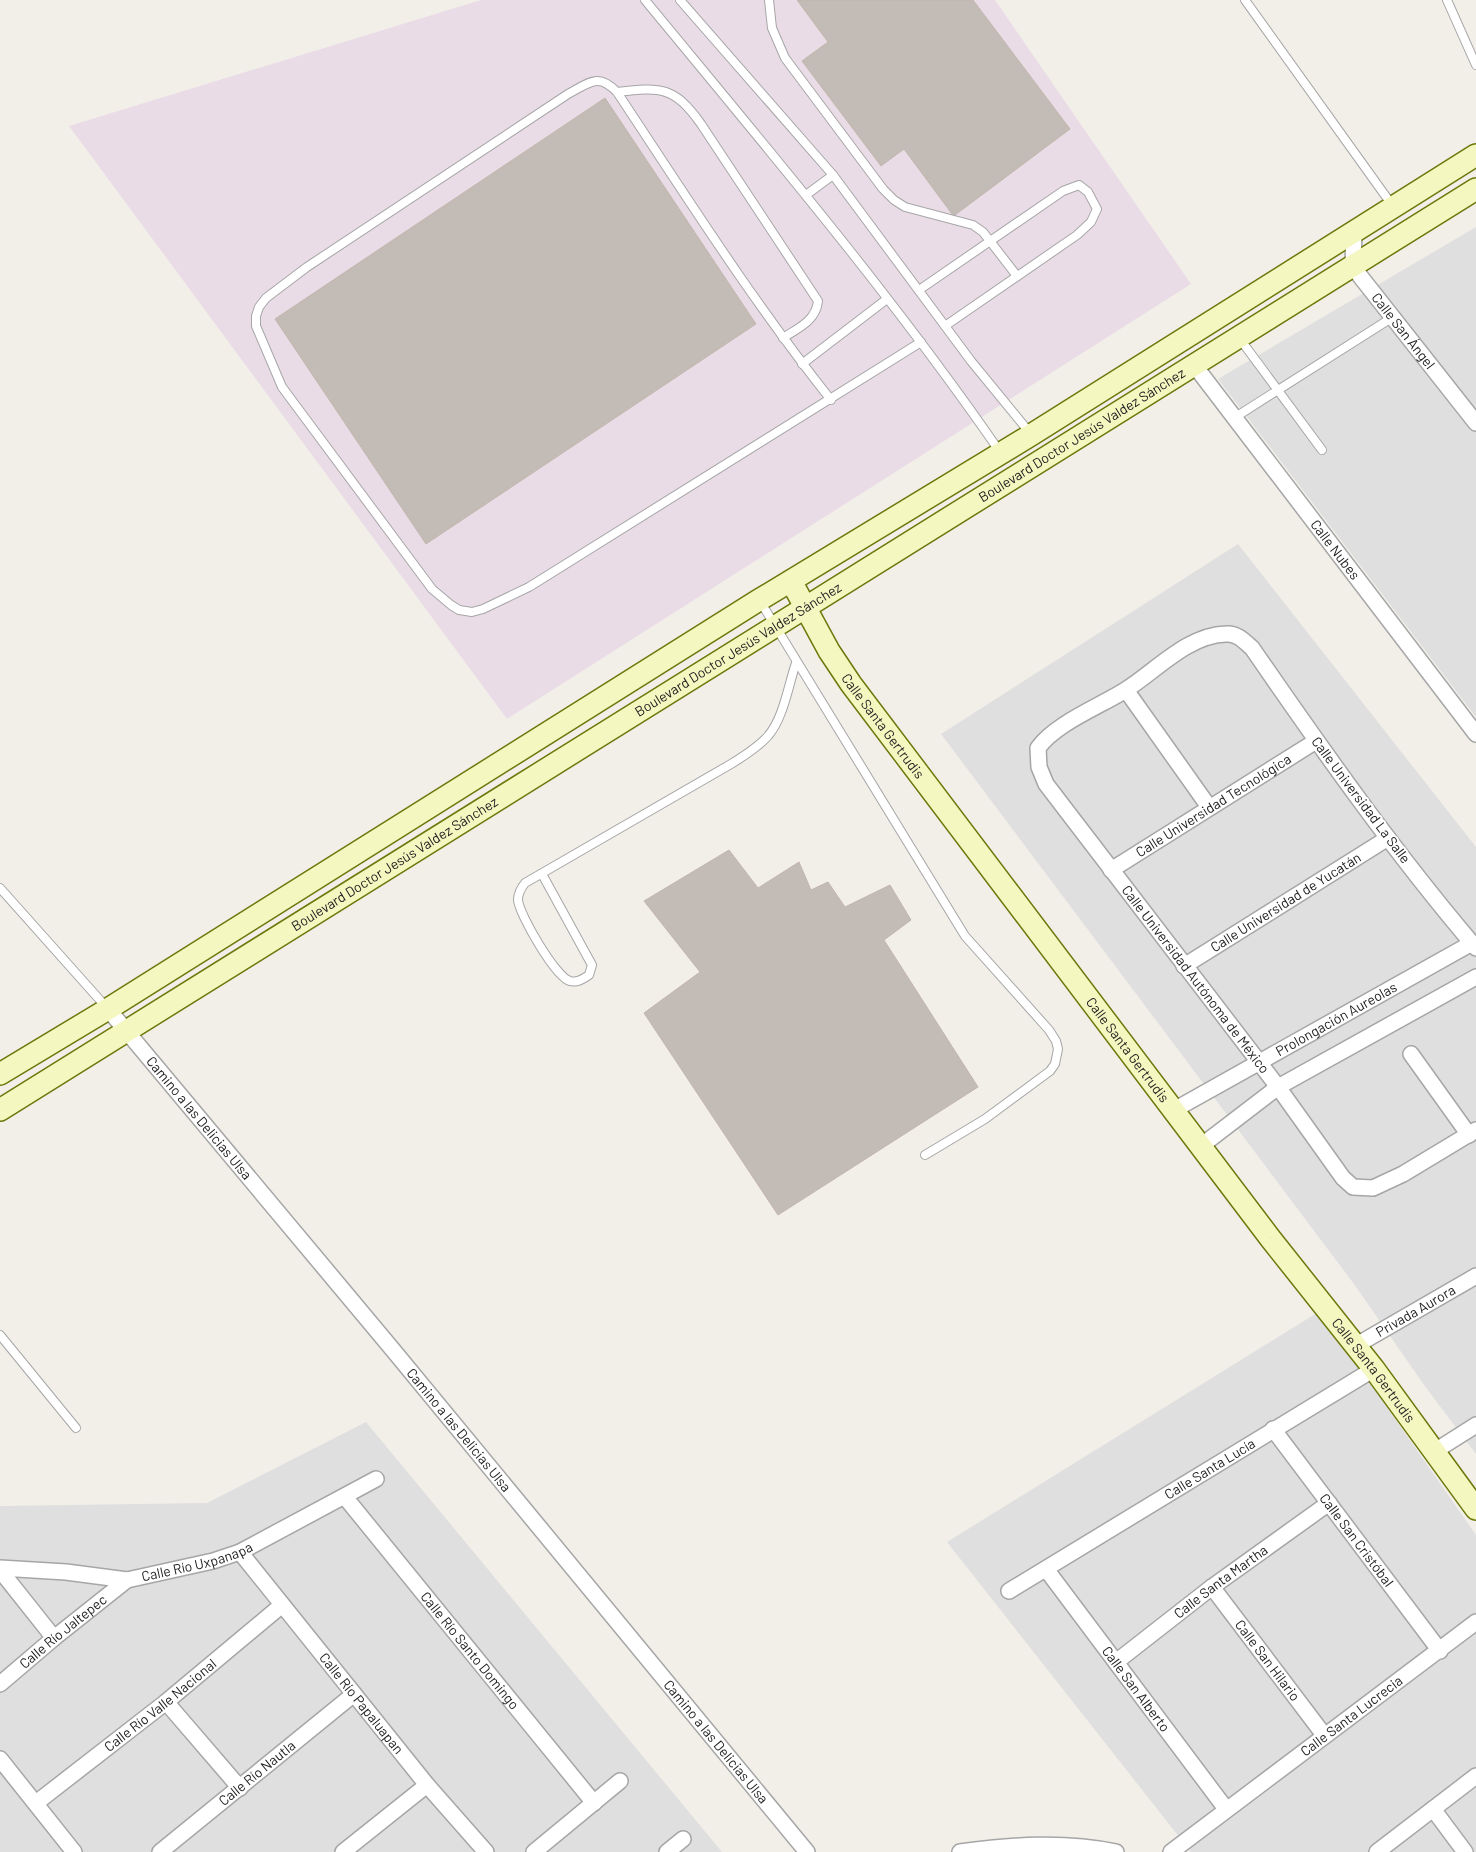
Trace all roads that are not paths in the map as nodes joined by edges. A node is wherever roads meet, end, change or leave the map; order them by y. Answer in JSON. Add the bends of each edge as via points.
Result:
{"nodes":[{"id":1,"x":645,"y":0,"type":"edge"},
{"id":2,"x":680,"y":0,"type":"edge"},
{"id":3,"x":769,"y":0,"type":"edge"},
{"id":4,"x":1245,"y":0,"type":"edge"},
{"id":5,"x":1447,"y":0,"type":"edge"},
{"id":6,"x":1476,"y":65,"type":"edge"},
{"id":7,"x":617,"y":92,"type":"junction"},
{"id":8,"x":1476,"y":155,"type":"edge"},
{"id":9,"x":833,"y":175,"type":"junction"},
{"id":10,"x":1476,"y":189,"type":"edge"},
{"id":11,"x":806,"y":195,"type":"junction"},
{"id":12,"x":1393,"y":207,"type":"junction"},
{"id":13,"x":1354,"y":232,"type":"junction"},
{"id":14,"x":991,"y":240,"type":"junction"},
{"id":15,"x":1353,"y":264,"type":"junction"},
{"id":16,"x":1017,"y":276,"type":"junction"},
{"id":17,"x":919,"y":290,"type":"junction"},
{"id":18,"x":887,"y":299,"type":"junction"},
{"id":19,"x":1393,"y":317,"type":"junction"},
{"id":20,"x":945,"y":326,"type":"junction"},
{"id":21,"x":783,"y":338,"type":"junction"},
{"id":22,"x":1239,"y":338,"type":"junction"},
{"id":23,"x":921,"y":342,"type":"junction"},
{"id":24,"x":802,"y":364,"type":"junction"},
{"id":25,"x":1195,"y":366,"type":"junction"},
{"id":26,"x":1277,"y":390,"type":"junction"},
{"id":27,"x":831,"y":400,"type":"junction"},
{"id":28,"x":1234,"y":418,"type":"junction"},
{"id":29,"x":1476,"y":423,"type":"edge"},
{"id":30,"x":1031,"y":434,"type":"junction"},
{"id":31,"x":1322,"y":450,"type":"dead end"},
{"id":32,"x":1001,"y":453,"type":"junction"},
{"id":33,"x":791,"y":581,"type":"junction"},
{"id":34,"x":759,"y":600,"type":"junction"},
{"id":35,"x":805,"y":609,"type":"junction"},
{"id":36,"x":775,"y":626,"type":"junction"},
{"id":37,"x":1252,"y":648,"type":"joint"},
{"id":38,"x":796,"y":663,"type":"junction"},
{"id":39,"x":1126,"y":690,"type":"junction"},
{"id":40,"x":1476,"y":734,"type":"edge"},
{"id":41,"x":1316,"y":741,"type":"junction"},
{"id":42,"x":1209,"y":807,"type":"junction"},
{"id":43,"x":1388,"y":838,"type":"junction"},
{"id":44,"x":1111,"y":870,"type":"junction"},
{"id":45,"x":542,"y":874,"type":"junction"},
{"id":46,"x":0,"y":888,"type":"edge"},
{"id":47,"x":1474,"y":946,"type":"edge"},
{"id":48,"x":1184,"y":966,"type":"junction"},
{"id":49,"x":1476,"y":977,"type":"edge"},
{"id":50,"x":108,"y":1009,"type":"junction"},
{"id":51,"x":127,"y":1030,"type":"junction"},
{"id":52,"x":1411,"y":1054,"type":"dead end"},
{"id":53,"x":1259,"y":1062,"type":"junction"},
{"id":54,"x":0,"y":1074,"type":"edge"},
{"id":55,"x":1278,"y":1087,"type":"junction"},
{"id":56,"x":0,"y":1110,"type":"edge"},
{"id":57,"x":1174,"y":1110,"type":"junction"},
{"id":58,"x":1472,"y":1132,"type":"edge"},
{"id":59,"x":1201,"y":1146,"type":"junction"},
{"id":60,"x":925,"y":1155,"type":"dead end"},
{"id":61,"x":1476,"y":1276,"type":"edge"},
{"id":62,"x":0,"y":1335,"type":"edge"},
{"id":63,"x":1355,"y":1346,"type":"junction"},
{"id":64,"x":1374,"y":1369,"type":"junction"},
{"id":65,"x":1476,"y":1425,"type":"edge"},
{"id":66,"x":76,"y":1428,"type":"dead end"},
{"id":67,"x":1272,"y":1429,"type":"junction"},
{"id":68,"x":1435,"y":1451,"type":"junction"},
{"id":69,"x":376,"y":1479,"type":"dead end"},
{"id":70,"x":344,"y":1497,"type":"junction"},
{"id":71,"x":1329,"y":1503,"type":"junction"},
{"id":72,"x":1476,"y":1509,"type":"edge"},
{"id":73,"x":240,"y":1552,"type":"junction"},
{"id":74,"x":0,"y":1569,"type":"edge"},
{"id":75,"x":1046,"y":1569,"type":"junction"},
{"id":76,"x":127,"y":1580,"type":"junction"},
{"id":77,"x":1212,"y":1587,"type":"junction"},
{"id":78,"x":1009,"y":1591,"type":"dead end"},
{"id":79,"x":282,"y":1605,"type":"junction"},
{"id":80,"x":1476,"y":1622,"type":"edge"},
{"id":81,"x":54,"y":1638,"type":"junction"},
{"id":82,"x":1440,"y":1651,"type":"junction"},
{"id":83,"x":1116,"y":1662,"type":"junction"},
{"id":84,"x":0,"y":1684,"type":"edge"},
{"id":85,"x":354,"y":1694,"type":"junction"},
{"id":86,"x":166,"y":1702,"type":"junction"},
{"id":87,"x":1324,"y":1735,"type":"junction"},
{"id":88,"x":0,"y":1759,"type":"edge"},
{"id":89,"x":1476,"y":1776,"type":"edge"},
{"id":90,"x":620,"y":1781,"type":"dead end"},
{"id":91,"x":427,"y":1785,"type":"junction"},
{"id":92,"x":240,"y":1788,"type":"junction"},
{"id":93,"x":594,"y":1803,"type":"junction"},
{"id":94,"x":36,"y":1804,"type":"junction"},
{"id":95,"x":1226,"y":1809,"type":"junction"},
{"id":96,"x":1434,"y":1809,"type":"junction"},
{"id":97,"x":683,"y":1839,"type":"dead end"},
{"id":98,"x":67,"y":1849,"type":"edge"},
{"id":99,"x":160,"y":1852,"type":"edge"},
{"id":100,"x":343,"y":1852,"type":"edge"},
{"id":101,"x":486,"y":1852,"type":"edge"},
{"id":102,"x":534,"y":1852,"type":"edge"},
{"id":103,"x":667,"y":1852,"type":"edge"},
{"id":104,"x":807,"y":1852,"type":"edge"},
{"id":105,"x":960,"y":1852,"type":"edge"},
{"id":106,"x":1116,"y":1852,"type":"edge"},
{"id":107,"x":1171,"y":1852,"type":"edge"},
{"id":108,"x":1377,"y":1852,"type":"edge"},
{"id":109,"x":1465,"y":1852,"type":"edge"}],
"edges":[{"from":1,"to":11,"type":"lane"},
{"from":2,"to":9,"type":"lane"},
{"from":3,"to":14,"type":"lane","via":[[772,28],[789,65],[894,200],[905,207],[973,225]]},
{"from":4,"to":12,"type":"lane"},
{"from":5,"to":6,"type":"lane"},
{"from":7,"to":21,"type":"lane"},
{"from":7,"to":21,"type":"lane","via":[[649,88],[677,96],[711,140],[818,301],[812,319]]},
{"from":7,"to":27,"type":"lane","via":[[604,81],[594,80],[568,94],[266,298],[259,306],[255,322],[282,387],[432,589],[459,610],[472,612],[495,605],[529,587]]},
{"from":8,"to":12,"type":"main road","name":"Boulevard Doctor Jesús Valdez Sánchez"},
{"from":9,"to":11,"type":"lane"},
{"from":9,"to":17,"type":"lane"},
{"from":10,"to":15,"type":"main road","name":"Boulevard Doctor Jesús Valdez Sánchez"},
{"from":11,"to":18,"type":"lane"},
{"from":12,"to":13,"type":"main road","name":"Boulevard Doctor Jesús Valdez Sánchez"},
{"from":13,"to":15,"type":"street"},
{"from":13,"to":30,"type":"main road","name":"Boulevard Doctor Jesús Valdez Sánchez"},
{"from":14,"to":16,"type":"lane"},
{"from":14,"to":16,"type":"lane","via":[[1063,191],[1079,186],[1088,192],[1097,209],[1091,222]]},
{"from":14,"to":17,"type":"lane"},
{"from":15,"to":19,"type":"street","name":"Calle San Ángel"},
{"from":15,"to":22,"type":"main road","name":"Boulevard Doctor Jesús Valdez Sánchez"},
{"from":16,"to":20,"type":"lane"},
{"from":17,"to":20,"type":"lane"},
{"from":18,"to":23,"type":"lane"},
{"from":18,"to":24,"type":"lane"},
{"from":19,"to":26,"type":"lane"},
{"from":19,"to":29,"type":"street","name":"Calle San Ángel"},
{"from":20,"to":30,"type":"lane"},
{"from":21,"to":24,"type":"lane"},
{"from":22,"to":25,"type":"main road","name":"Boulevard Doctor Jesús Valdez Sánchez"},
{"from":22,"to":26,"type":"lane"},
{"from":23,"to":27,"type":"lane"},
{"from":23,"to":32,"type":"lane"},
{"from":24,"to":27,"type":"lane"},
{"from":25,"to":28,"type":"street","name":"Calle Nubes"},
{"from":25,"to":35,"type":"main road","name":"Boulevard Doctor Jesús Valdez Sánchez"},
{"from":26,"to":28,"type":"lane"},
{"from":26,"to":31,"type":"lane"},
{"from":28,"to":40,"type":"street","name":"Calle Nubes"},
{"from":30,"to":32,"type":"main road","name":"Boulevard Doctor Jesús Valdez Sánchez"},
{"from":32,"to":33,"type":"main road","name":"Boulevard Doctor Jesús Valdez Sánchez"},
{"from":33,"to":34,"type":"main road","name":"Boulevard Doctor Jesús Valdez Sánchez"},
{"from":33,"to":35,"type":"main road","name":"Calle Santa Gertrudis"},
{"from":34,"to":36,"type":"lane"},
{"from":34,"to":50,"type":"main road","name":"Boulevard Doctor Jesús Valdez Sánchez"},
{"from":35,"to":36,"type":"main road","name":"Boulevard Doctor Jesús Valdez Sánchez"},
{"from":35,"to":57,"type":"main road","name":"Calle Santa Gertrudis","via":[[851,684]]},
{"from":36,"to":38,"type":"lane"},
{"from":36,"to":51,"type":"main road","name":"Boulevard Doctor Jesús Valdez Sánchez"},
{"from":37,"to":39,"type":"street","name":"Calle Universidad Autónoma de México","via":[[1239,636],[1226,634],[1207,638],[1176,653]]},
{"from":37,"to":41,"type":"street","name":"Calle Universidad La Salle"},
{"from":38,"to":45,"type":"lane","via":[[782,710],[769,735],[753,750]]},
{"from":38,"to":60,"type":"lane","via":[[966,936],[1056,1040],[1058,1056],[1050,1071],[985,1119]]},
{"from":39,"to":42,"type":"street"},
{"from":39,"to":44,"type":"street","name":"Calle Universidad Autónoma de México","via":[[1050,735],[1037,755],[1046,784]]},
{"from":41,"to":42,"type":"street","name":"Calle Universidad Tecnológica"},
{"from":41,"to":43,"type":"street","name":"Calle Universidad La Salle"},
{"from":42,"to":44,"type":"street","name":"Calle Universidad Tecnológica"},
{"from":43,"to":47,"type":"street","name":"Calle Universidad La Salle"},
{"from":43,"to":48,"type":"street","name":"Calle Universidad de Yucatán"},
{"from":44,"to":48,"type":"street","name":"Calle Universidad Autónoma de México"},
{"from":45,"to":45,"type":"lane","via":[[519,890],[519,907],[556,970],[569,981],[576,981],[589,975],[592,965]]},
{"from":46,"to":50,"type":"lane"},
{"from":47,"to":53,"type":"street","name":"Prolongación Aureolas"},
{"from":48,"to":53,"type":"street","name":"Calle Universidad Autónoma de México"},
{"from":49,"to":55,"type":"street"},
{"from":50,"to":51,"type":"street","name":"Camino a las Delicias Ulsa"},
{"from":50,"to":54,"type":"main road","name":"Boulevard Doctor Jesús Valdez Sánchez"},
{"from":51,"to":56,"type":"main road","name":"Boulevard Doctor Jesús Valdez Sánchez"},
{"from":51,"to":104,"type":"street","name":"Camino a las Delicias Ulsa"},
{"from":52,"to":58,"type":"street"},
{"from":53,"to":55,"type":"street","name":"Calle Universidad Autónoma de México"},
{"from":53,"to":57,"type":"street","name":"Prolongación Aureolas"},
{"from":55,"to":58,"type":"street","name":"Calle Universidad Autónoma de México","via":[[1343,1178],[1353,1187],[1373,1188],[1403,1174]]},
{"from":55,"to":59,"type":"street"},
{"from":57,"to":59,"type":"main road","name":"Calle Santa Gertrudis"},
{"from":59,"to":63,"type":"main road","name":"Calle Santa Gertrudis"},
{"from":61,"to":63,"type":"street","name":"Privada Aurora"},
{"from":62,"to":66,"type":"lane"},
{"from":63,"to":64,"type":"main road","name":"Calle Santa Gertrudis"},
{"from":64,"to":67,"type":"street","name":"Calle Santa Lucía"},
{"from":64,"to":68,"type":"main road","name":"Calle Santa Gertrudis"},
{"from":65,"to":68,"type":"street"},
{"from":67,"to":71,"type":"street","name":"Calle San Cristóbal"},
{"from":67,"to":75,"type":"street","name":"Calle Santa Lucía"},
{"from":68,"to":72,"type":"main road","name":"Calle Santa Gertrudis"},
{"from":69,"to":70,"type":"street","name":"Calle Río Uxpanapa"},
{"from":70,"to":73,"type":"street","name":"Calle Río Uxpanapa"},
{"from":70,"to":93,"type":"street","name":"Calle Río Santo Domingo"},
{"from":71,"to":77,"type":"street","name":"Calle Santa Martha"},
{"from":71,"to":82,"type":"street","name":"Calle San Cristóbal"},
{"from":73,"to":76,"type":"street","name":"Calle Río Uxpanapa"},
{"from":73,"to":79,"type":"street","name":"Calle Río Papaluapan"},
{"from":74,"to":76,"type":"street","name":"Calle Río Uxpanapa","via":[[66,1572]]},
{"from":74,"to":81,"type":"street"},
{"from":75,"to":78,"type":"street","name":"Calle Santa Lucía"},
{"from":75,"to":83,"type":"street","name":"Calle San Alberto"},
{"from":76,"to":81,"type":"street","name":"Calle Río Jaltepec"},
{"from":77,"to":83,"type":"street","name":"Calle Santa Martha"},
{"from":77,"to":87,"type":"street","name":"Calle San Hilario"},
{"from":79,"to":85,"type":"street","name":"Calle Río Papaluapan"},
{"from":79,"to":86,"type":"street","name":"Calle Río Valle Nacional"},
{"from":80,"to":82,"type":"street","name":"Calle Santa Lucrecia"},
{"from":81,"to":84,"type":"street","name":"Calle Río Jaltepec"},
{"from":82,"to":87,"type":"street","name":"Calle Santa Lucrecia"},
{"from":83,"to":95,"type":"street","name":"Calle San Alberto"},
{"from":85,"to":91,"type":"street","name":"Calle Río Papaluapan"},
{"from":85,"to":92,"type":"street","name":"Calle Río Nautla"},
{"from":86,"to":92,"type":"street"},
{"from":86,"to":94,"type":"street","name":"Calle Río Valle Nacional"},
{"from":87,"to":95,"type":"street","name":"Calle Santa Lucrecia"},
{"from":88,"to":94,"type":"street"},
{"from":89,"to":96,"type":"street"},
{"from":90,"to":93,"type":"street"},
{"from":91,"to":100,"type":"street"},
{"from":91,"to":101,"type":"street","name":"Calle Río Papaluapan"},
{"from":92,"to":99,"type":"street","name":"Calle Río Nautla"},
{"from":93,"to":102,"type":"street"},
{"from":94,"to":98,"type":"street"},
{"from":95,"to":107,"type":"street","name":"Calle Santa Lucrecia"},
{"from":96,"to":108,"type":"street"},
{"from":96,"to":109,"type":"street"},
{"from":97,"to":103,"type":"street"},
{"from":105,"to":106,"type":"street","via":[[1074,1845]]}]}
